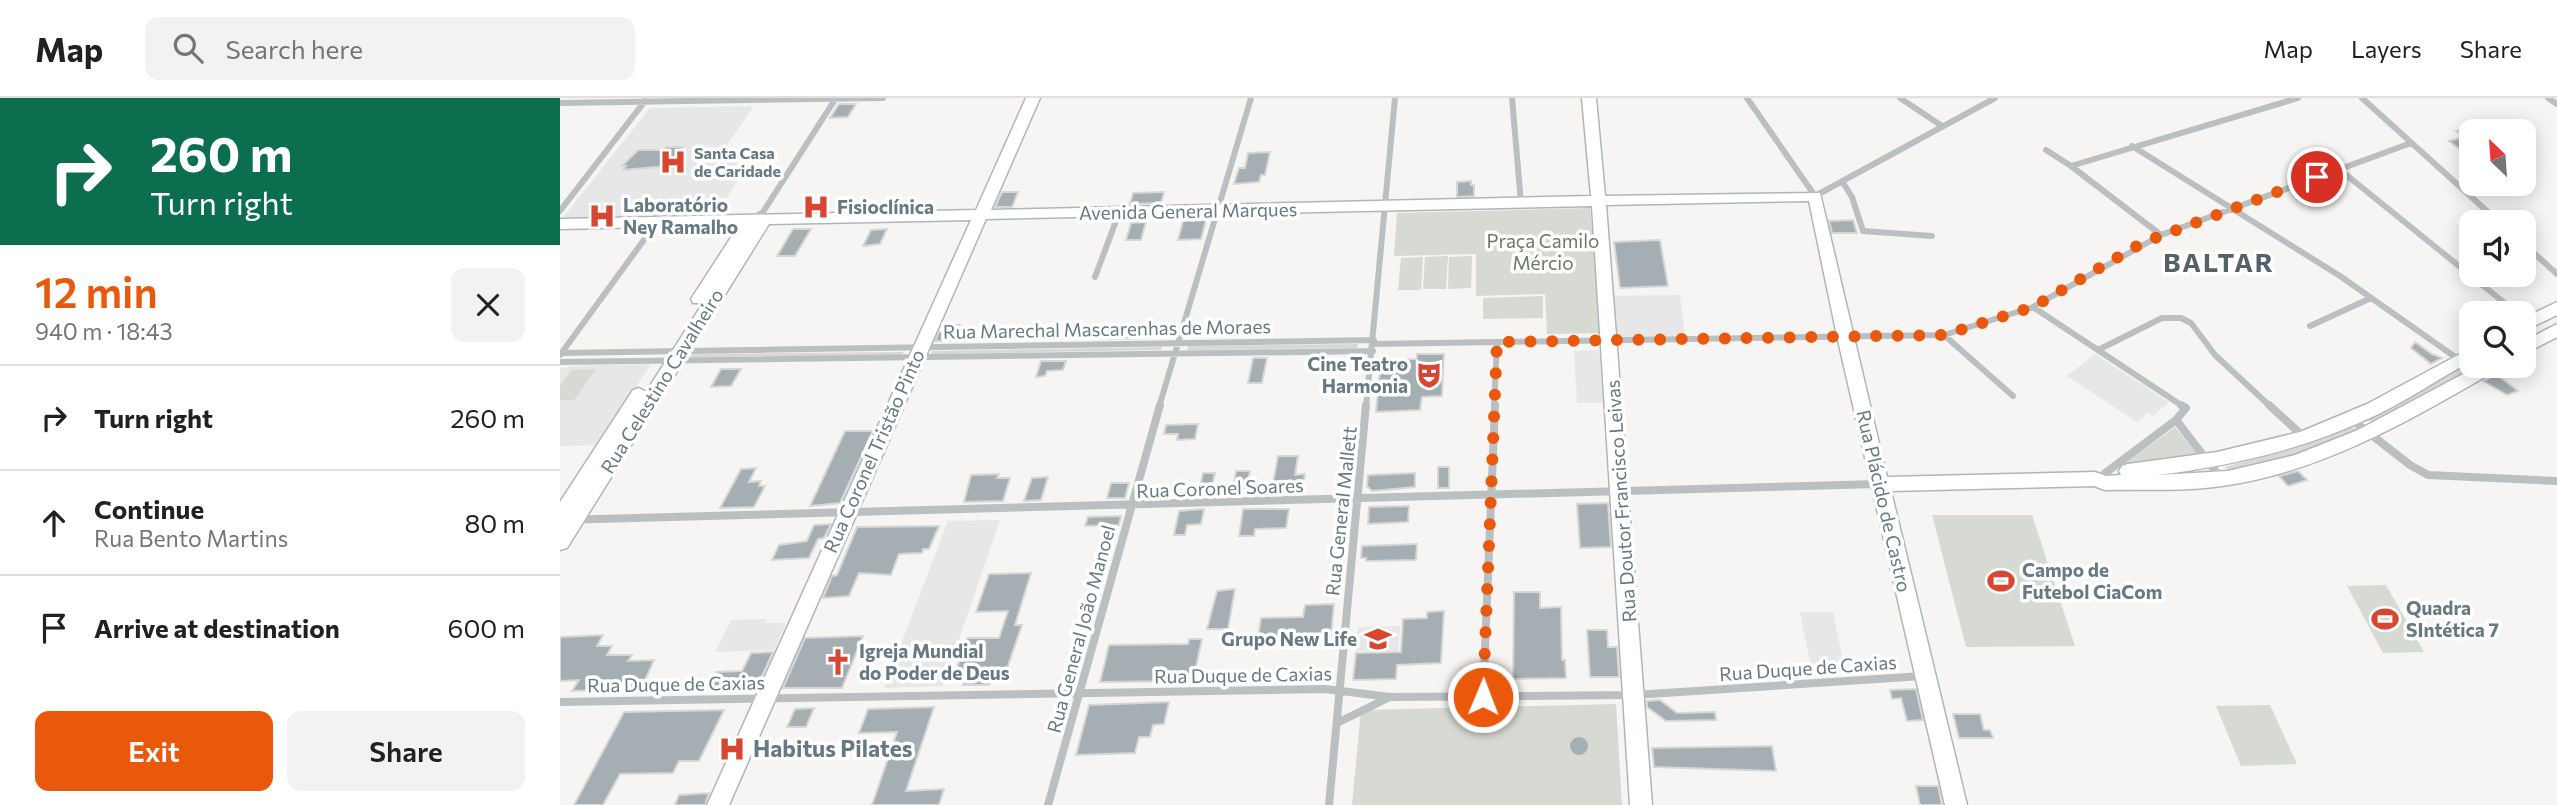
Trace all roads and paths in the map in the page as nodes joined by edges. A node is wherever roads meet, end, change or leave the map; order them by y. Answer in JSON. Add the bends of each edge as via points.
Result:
{"nodes":[{"id":1,"x":836,"y":98,"type":"edge"},
{"id":2,"x":883,"y":98,"type":"edge"},
{"id":3,"x":1033,"y":98,"type":"edge"},
{"id":4,"x":1251,"y":98,"type":"edge"},
{"id":5,"x":1395,"y":98,"type":"edge"},
{"id":6,"x":1511,"y":98,"type":"edge"},
{"id":7,"x":1589,"y":98,"type":"edge"},
{"id":8,"x":1747,"y":98,"type":"edge"},
{"id":9,"x":1900,"y":98,"type":"edge"},
{"id":10,"x":1995,"y":98,"type":"edge"},
{"id":11,"x":2298,"y":98,"type":"edge"},
{"id":12,"x":2362,"y":98,"type":"edge"},
{"id":13,"x":2549,"y":98,"type":"edge"},
{"id":14,"x":646,"y":100,"type":"edge"},
{"id":15,"x":560,"y":103,"type":"edge"},
{"id":16,"x":2557,"y":104,"type":"edge"},
{"id":17,"x":1942,"y":126,"type":"junction"},
{"id":18,"x":2411,"y":143,"type":"junction"},
{"id":19,"x":2132,"y":146,"type":"junction"},
{"id":20,"x":2046,"y":150,"type":"dead end"},
{"id":21,"x":2071,"y":166,"type":"junction"},
{"id":22,"x":2339,"y":169,"type":"junction"},
{"id":23,"x":1842,"y":181,"type":"junction"},
{"id":24,"x":1815,"y":196,"type":"junction"},
{"id":25,"x":1600,"y":202,"type":"junction"},
{"id":26,"x":1521,"y":203,"type":"junction"},
{"id":27,"x":1385,"y":207,"type":"junction"},
{"id":28,"x":2233,"y":210,"type":"junction"},
{"id":29,"x":2486,"y":210,"type":"edge"},
{"id":30,"x":560,"y":211,"type":"edge"},
{"id":31,"x":1218,"y":211,"type":"junction"},
{"id":32,"x":1119,"y":213,"type":"junction"},
{"id":33,"x":980,"y":216,"type":"junction"},
{"id":34,"x":755,"y":223,"type":"junction"},
{"id":35,"x":560,"y":225,"type":"edge"},
{"id":36,"x":652,"y":228,"type":"junction"},
{"id":37,"x":2161,"y":235,"type":"junction"},
{"id":38,"x":1932,"y":236,"type":"dead end"},
{"id":39,"x":560,"y":237,"type":"edge"},
{"id":40,"x":2536,"y":255,"type":"edge"},
{"id":41,"x":2557,"y":274,"type":"edge"},
{"id":42,"x":1095,"y":277,"type":"dead end"},
{"id":43,"x":2371,"y":298,"type":"junction"},
{"id":44,"x":2500,"y":301,"type":"edge"},
{"id":45,"x":2033,"y":307,"type":"junction"},
{"id":46,"x":2557,"y":308,"type":"edge"},
{"id":47,"x":2536,"y":315,"type":"edge"},
{"id":48,"x":2310,"y":327,"type":"dead end"},
{"id":49,"x":2557,"y":330,"type":"edge"},
{"id":50,"x":1845,"y":335,"type":"junction"},
{"id":51,"x":1944,"y":335,"type":"junction"},
{"id":52,"x":1609,"y":341,"type":"junction"},
{"id":53,"x":2536,"y":341,"type":"edge"},
{"id":54,"x":1497,"y":342,"type":"junction"},
{"id":55,"x":1179,"y":343,"type":"junction"},
{"id":56,"x":1374,"y":345,"type":"junction"},
{"id":57,"x":2098,"y":350,"type":"junction"},
{"id":58,"x":919,"y":352,"type":"junction"},
{"id":59,"x":1176,"y":353,"type":"junction"},
{"id":60,"x":2459,"y":353,"type":"edge"},
{"id":61,"x":561,"y":354,"type":"edge"},
{"id":62,"x":670,"y":356,"type":"junction"},
{"id":63,"x":2459,"y":360,"type":"edge"},
{"id":64,"x":560,"y":362,"type":"edge"},
{"id":65,"x":2469,"y":378,"type":"edge"},
{"id":66,"x":2013,"y":396,"type":"dead end"},
{"id":67,"x":2351,"y":419,"type":"junction"},
{"id":68,"x":2175,"y":420,"type":"junction"},
{"id":69,"x":2368,"y":433,"type":"junction"},
{"id":70,"x":2304,"y":437,"type":"junction"},
{"id":71,"x":2210,"y":463,"type":"junction"},
{"id":72,"x":2101,"y":479,"type":"junction"},
{"id":73,"x":2222,"y":479,"type":"junction"},
{"id":74,"x":2557,"y":481,"type":"edge"},
{"id":75,"x":1881,"y":484,"type":"junction"},
{"id":76,"x":1621,"y":492,"type":"junction"},
{"id":77,"x":1491,"y":496,"type":"junction"},
{"id":78,"x":1358,"y":500,"type":"junction"},
{"id":79,"x":1130,"y":506,"type":"junction"},
{"id":80,"x":846,"y":514,"type":"junction"},
{"id":81,"x":565,"y":519,"type":"edge"},
{"id":82,"x":560,"y":542,"type":"edge"},
{"id":83,"x":1925,"y":676,"type":"junction"},
{"id":84,"x":1340,"y":690,"type":"junction"},
{"id":85,"x":1080,"y":693,"type":"junction"},
{"id":86,"x":1634,"y":695,"type":"junction"},
{"id":87,"x":1390,"y":697,"type":"junction"},
{"id":88,"x":1483,"y":697,"type":"junction"},
{"id":89,"x":764,"y":698,"type":"junction"},
{"id":90,"x":560,"y":702,"type":"edge"},
{"id":91,"x":1337,"y":723,"type":"junction"},
{"id":92,"x":718,"y":805,"type":"edge"},
{"id":93,"x":1048,"y":805,"type":"edge"},
{"id":94,"x":1329,"y":805,"type":"edge"},
{"id":95,"x":1641,"y":805,"type":"edge"},
{"id":96,"x":1956,"y":805,"type":"edge"}],
"edges":[{"from":1,"to":2,"type":"street"},
{"from":1,"to":14,"type":"street"},
{"from":1,"to":34,"type":"street"},
{"from":3,"to":33,"type":"main road","name":"Rua Coronel Tristão Pinto"},
{"from":4,"to":31,"type":"street","name":"Rua General João Manoel"},
{"from":5,"to":27,"type":"street","name":"Rua General Mallett"},
{"from":6,"to":26,"type":"street"},
{"from":7,"to":25,"type":"main road","name":"Rua Doutor Francisco Leivas"},
{"from":8,"to":24,"type":"street"},
{"from":9,"to":17,"type":"street"},
{"from":10,"to":17,"type":"street"},
{"from":11,"to":19,"type":"street"},
{"from":12,"to":18,"type":"street"},
{"from":13,"to":16,"type":"street"},
{"from":14,"to":15,"type":"street"},
{"from":14,"to":30,"type":"street"},
{"from":17,"to":23,"type":"street"},
{"from":18,"to":22,"type":"street","name":"Rua Marechal Mascarenhas de Moraes"},
{"from":18,"to":29,"type":"street"},
{"from":19,"to":21,"type":"street"},
{"from":19,"to":28,"type":"street"},
{"from":20,"to":21,"type":"street"},
{"from":21,"to":37,"type":"street"},
{"from":22,"to":28,"type":"street","name":"Rua Marechal Mascarenhas de Moraes"},
{"from":22,"to":44,"type":"street"},
{"from":23,"to":24,"type":"street"},
{"from":23,"to":38,"type":"street","via":[[1863,231]]},
{"from":24,"to":25,"type":"main road","name":"Avenida General Marques"},
{"from":24,"to":50,"type":"main road","name":"Rua Plácido de Castro"},
{"from":25,"to":26,"type":"main road","name":"Avenida General Marques"},
{"from":25,"to":52,"type":"main road","name":"Rua Doutor Francisco Leivas"},
{"from":26,"to":27,"type":"main road","name":"Avenida General Marques"},
{"from":27,"to":31,"type":"main road","name":"Avenida General Marques"},
{"from":27,"to":56,"type":"street","name":"Rua General Mallett"},
{"from":28,"to":37,"type":"street","name":"Rua Marechal Mascarenhas de Moraes"},
{"from":28,"to":43,"type":"street"},
{"from":31,"to":32,"type":"main road","name":"Avenida General Marques"},
{"from":31,"to":55,"type":"street","name":"Rua General João Manoel"},
{"from":32,"to":33,"type":"main road","name":"Avenida General Marques"},
{"from":32,"to":42,"type":"street"},
{"from":33,"to":34,"type":"main road","name":"Avenida General Marques"},
{"from":33,"to":58,"type":"main road","name":"Rua Coronel Tristão Pinto"},
{"from":34,"to":36,"type":"main road","name":"Avenida General Marques"},
{"from":34,"to":62,"type":"main road","name":"Rua Celestino Cavalheiro"},
{"from":35,"to":36,"type":"main road","name":"Avenida General Marques"},
{"from":36,"to":39,"type":"main road","name":"Avenida General Marques"},
{"from":36,"to":61,"type":"street"},
{"from":37,"to":45,"type":"street","name":"Rua Marechal Mascarenhas de Moraes"},
{"from":40,"to":41,"type":"street"},
{"from":43,"to":48,"type":"street"},
{"from":43,"to":60,"type":"street"},
{"from":45,"to":51,"type":"street","name":"Rua Marechal Mascarenhas de Moraes"},
{"from":45,"to":57,"type":"street"},
{"from":46,"to":47,"type":"main road"},
{"from":49,"to":53,"type":"main road"},
{"from":50,"to":51,"type":"street","name":"Rua Marechal Mascarenhas de Moraes"},
{"from":50,"to":52,"type":"street","name":"Rua Marechal Mascarenhas de Moraes"},
{"from":50,"to":75,"type":"main road","name":"Rua Plácido de Castro"},
{"from":51,"to":66,"type":"street"},
{"from":52,"to":54,"type":"street","name":"Rua Marechal Mascarenhas de Moraes"},
{"from":52,"to":76,"type":"main road","name":"Rua Doutor Francisco Leivas"},
{"from":54,"to":56,"type":"street","name":"Rua Marechal Mascarenhas de Moraes"},
{"from":54,"to":77,"type":"street"},
{"from":55,"to":56,"type":"street","name":"Rua Marechal Mascarenhas de Moraes"},
{"from":55,"to":58,"type":"street","name":"Rua Marechal Mascarenhas de Moraes"},
{"from":55,"to":59,"type":"street","name":"Rua General João Manoel"},
{"from":56,"to":59,"type":"street","name":"Rua Marechal Mascarenhas de Moraes"},
{"from":56,"to":78,"type":"street","name":"Rua General Mallett"},
{"from":57,"to":68,"type":"street","via":[[2186,408]]},
{"from":57,"to":70,"type":"street","via":[[2162,318],[2180,318],[2191,323],[2215,355]]},
{"from":58,"to":59,"type":"street","name":"Rua Marechal Mascarenhas de Moraes"},
{"from":58,"to":62,"type":"street","name":"Rua Marechal Mascarenhas de Moraes"},
{"from":58,"to":80,"type":"main road","name":"Rua Coronel Tristão Pinto"},
{"from":59,"to":79,"type":"street","name":"Rua General João Manoel"},
{"from":61,"to":62,"type":"street","name":"Rua Marechal Mascarenhas de Moraes"},
{"from":62,"to":64,"type":"street","name":"Rua Marechal Mascarenhas de Moraes"},
{"from":62,"to":81,"type":"main road","name":"Rua Celestino Cavalheiro"},
{"from":63,"to":67,"type":"main road"},
{"from":65,"to":69,"type":"main road"},
{"from":67,"to":69,"type":"street"},
{"from":67,"to":70,"type":"main road"},
{"from":68,"to":71,"type":"street"},
{"from":68,"to":72,"type":"street"},
{"from":69,"to":73,"type":"main road","via":[[2294,462]]},
{"from":69,"to":74,"type":"street","via":[[2428,475]]},
{"from":70,"to":71,"type":"main road"},
{"from":71,"to":72,"type":"main road"},
{"from":71,"to":73,"type":"street"},
{"from":72,"to":73,"type":"main road"},
{"from":72,"to":75,"type":"main road"},
{"from":75,"to":76,"type":"street","name":"Rua Coronel Soares"},
{"from":75,"to":83,"type":"main road","name":"Rua Plácido de Castro"},
{"from":76,"to":77,"type":"street","name":"Rua Coronel Soares"},
{"from":76,"to":86,"type":"main road","name":"Rua Doutor Francisco Leivas"},
{"from":77,"to":78,"type":"street","name":"Rua Coronel Soares"},
{"from":77,"to":88,"type":"street"},
{"from":78,"to":79,"type":"street","name":"Rua Coronel Soares"},
{"from":78,"to":84,"type":"street","name":"Rua General Mallett"},
{"from":79,"to":80,"type":"street","name":"Rua Coronel Soares"},
{"from":79,"to":85,"type":"street","name":"Rua General João Manoel"},
{"from":80,"to":81,"type":"street","name":"Rua Coronel Soares"},
{"from":80,"to":89,"type":"main road","name":"Rua Coronel Tristão Pinto"},
{"from":81,"to":82,"type":"main road","name":"Rua Celestino Cavalheiro"},
{"from":83,"to":86,"type":"street","name":"Rua Duque de Caxias"},
{"from":83,"to":96,"type":"main road","name":"Rua Plácido de Castro"},
{"from":84,"to":85,"type":"street","name":"Rua Duque de Caxias"},
{"from":84,"to":87,"type":"street","name":"Rua Duque de Caxias"},
{"from":84,"to":91,"type":"street","name":"Rua General Mallett"},
{"from":85,"to":89,"type":"street","name":"Rua Duque de Caxias"},
{"from":85,"to":93,"type":"street","name":"Rua General João Manoel"},
{"from":86,"to":88,"type":"street","name":"Rua Duque de Caxias"},
{"from":86,"to":95,"type":"main road","name":"Rua Doutor Francisco Leivas"},
{"from":87,"to":88,"type":"street","name":"Rua Duque de Caxias"},
{"from":87,"to":91,"type":"street"},
{"from":89,"to":90,"type":"street","name":"Rua Duque de Caxias"},
{"from":89,"to":92,"type":"main road","name":"Rua Coronel Tristão Pinto"},
{"from":91,"to":94,"type":"street","name":"Rua General Mallett"}]}
